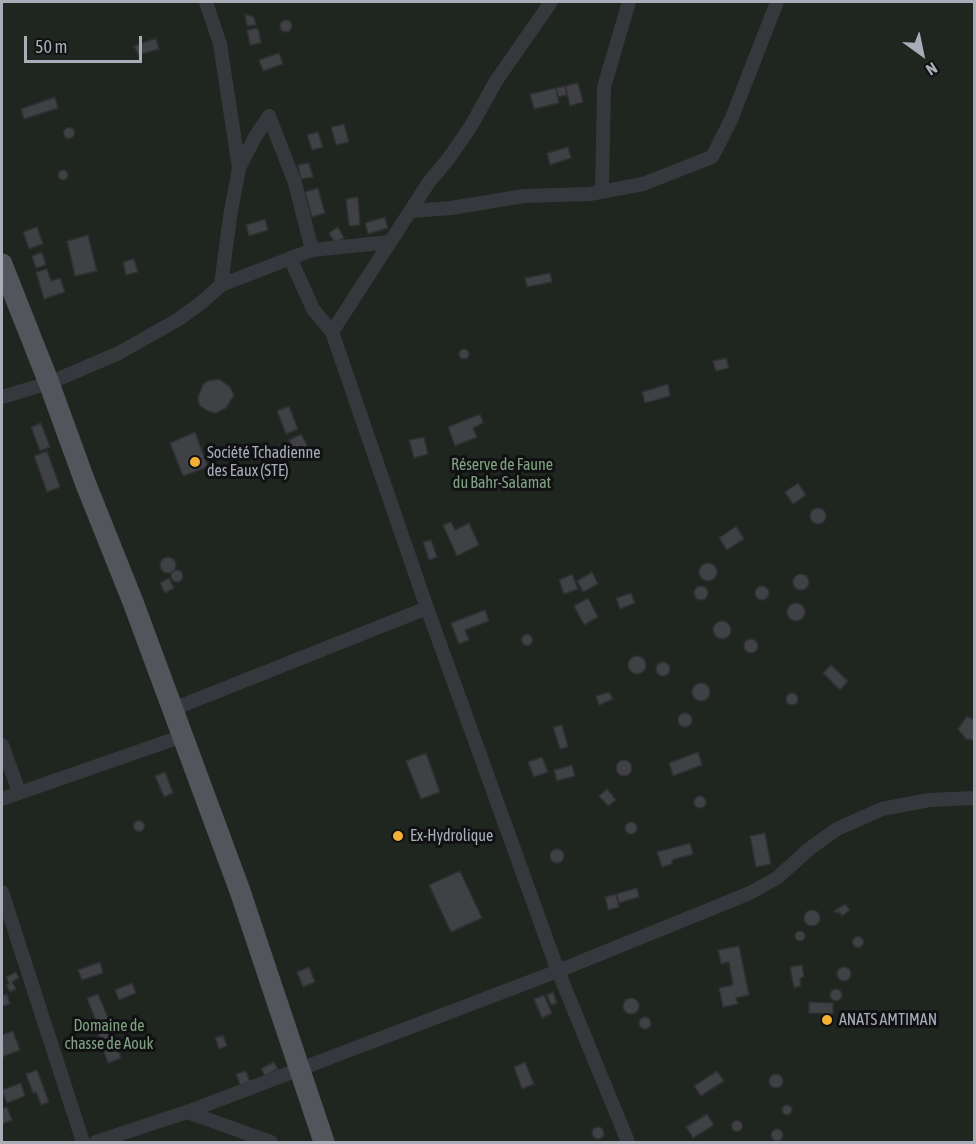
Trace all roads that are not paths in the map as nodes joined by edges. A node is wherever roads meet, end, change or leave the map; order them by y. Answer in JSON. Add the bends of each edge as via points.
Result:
{"nodes":[{"id":1,"x":206,"y":2,"type":"edge"},
{"id":2,"x":550,"y":2,"type":"edge"},
{"id":3,"x":629,"y":2,"type":"edge"},
{"id":4,"x":777,"y":2,"type":"edge"},
{"id":5,"x":239,"y":168,"type":"junction"},
{"id":6,"x":602,"y":192,"type":"junction"},
{"id":7,"x":411,"y":211,"type":"junction"},
{"id":8,"x":390,"y":242,"type":"junction"},
{"id":9,"x":312,"y":250,"type":"junction"},
{"id":10,"x":290,"y":258,"type":"junction"},
{"id":11,"x":2,"y":264,"type":"edge"},
{"id":12,"x":221,"y":285,"type":"junction"},
{"id":13,"x":332,"y":332,"type":"junction"},
{"id":14,"x":49,"y":383,"type":"junction"},
{"id":15,"x":2,"y":397,"type":"edge"},
{"id":16,"x":427,"y":608,"type":"junction"},
{"id":17,"x":173,"y":709,"type":"junction"},
{"id":18,"x":183,"y":736,"type":"junction"},
{"id":19,"x":2,"y":746,"type":"edge"},
{"id":20,"x":19,"y":792,"type":"junction"},
{"id":21,"x":975,"y":798,"type":"edge"},
{"id":22,"x":2,"y":799,"type":"edge"},
{"id":23,"x":2,"y":892,"type":"edge"},
{"id":24,"x":558,"y":971,"type":"junction"},
{"id":25,"x":300,"y":1068,"type":"junction"},
{"id":26,"x":187,"y":1112,"type":"junction"},
{"id":27,"x":83,"y":1143,"type":"edge"},
{"id":28,"x":96,"y":1143,"type":"edge"},
{"id":29,"x":271,"y":1143,"type":"edge"},
{"id":30,"x":324,"y":1143,"type":"edge"},
{"id":31,"x":628,"y":1143,"type":"edge"}],
"edges":[{"from":1,"to":5,"type":"street","via":[[220,44]]},
{"from":2,"to":7,"type":"street"},
{"from":3,"to":6,"type":"street","via":[[604,87]]},
{"from":4,"to":6,"type":"street","via":[[731,120],[712,157],[642,184]]},
{"from":5,"to":9,"type":"street","via":[[269,116],[295,183]]},
{"from":5,"to":12,"type":"street"},
{"from":6,"to":7,"type":"street","via":[[524,196]]},
{"from":7,"to":8,"type":"street"},
{"from":8,"to":9,"type":"street"},
{"from":8,"to":13,"type":"street"},
{"from":9,"to":10,"type":"street"},
{"from":10,"to":12,"type":"street"},
{"from":10,"to":13,"type":"street","via":[[313,309]]},
{"from":11,"to":14,"type":"main road"},
{"from":12,"to":14,"type":"street","via":[[179,319],[119,353]]},
{"from":13,"to":16,"type":"street"},
{"from":14,"to":15,"type":"street"},
{"from":14,"to":17,"type":"main road"},
{"from":16,"to":17,"type":"street"},
{"from":16,"to":24,"type":"street"},
{"from":17,"to":18,"type":"main road"},
{"from":18,"to":20,"type":"street"},
{"from":18,"to":25,"type":"main road"},
{"from":19,"to":20,"type":"street"},
{"from":20,"to":22,"type":"street"},
{"from":21,"to":24,"type":"street","via":[[929,800],[882,809],[837,829],[777,878],[750,893]]},
{"from":23,"to":27,"type":"street"},
{"from":24,"to":25,"type":"street"},
{"from":24,"to":31,"type":"street"},
{"from":25,"to":26,"type":"street"},
{"from":25,"to":30,"type":"main road"},
{"from":26,"to":28,"type":"street"},
{"from":26,"to":29,"type":"street"}]}
